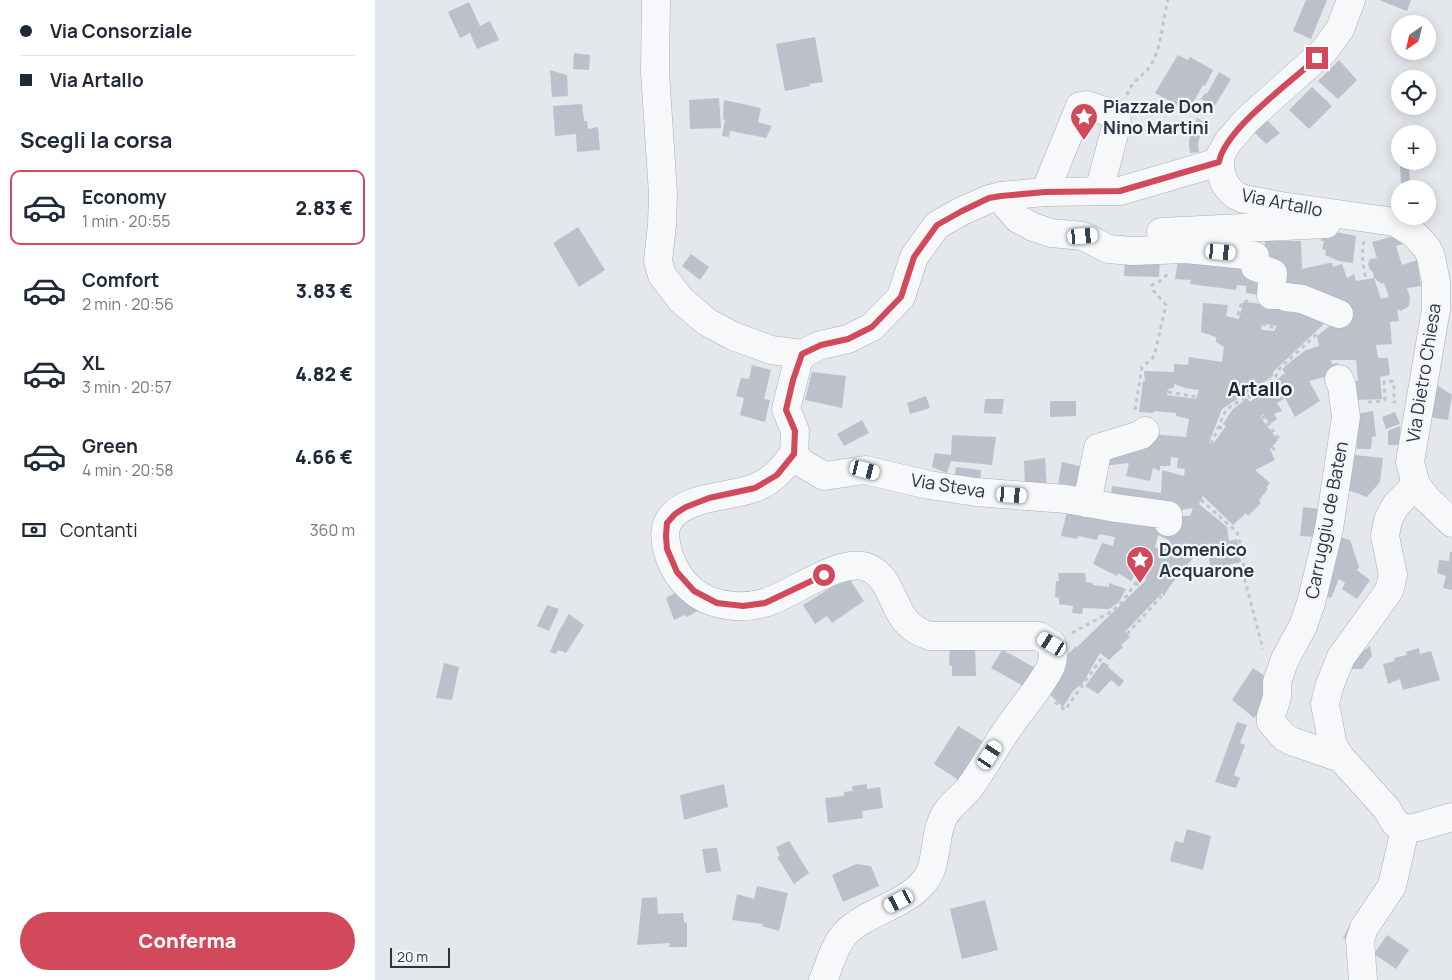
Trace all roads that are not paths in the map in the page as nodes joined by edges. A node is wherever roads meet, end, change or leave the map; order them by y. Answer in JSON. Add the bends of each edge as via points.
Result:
{"nodes":[{"id":1,"x":656,"y":0,"type":"edge"},
{"id":2,"x":1351,"y":0,"type":"edge"},
{"id":3,"x":1219,"y":162,"type":"junction"},
{"id":4,"x":1099,"y":191,"type":"junction"},
{"id":5,"x":1045,"y":192,"type":"junction"},
{"id":6,"x":1001,"y":196,"type":"junction"},
{"id":7,"x":1358,"y":216,"type":"junction"},
{"id":8,"x":1083,"y":236,"type":"junction"},
{"id":9,"x":1339,"y":314,"type":"road end"},
{"id":10,"x":802,"y":354,"type":"junction"},
{"id":11,"x":1339,"y":380,"type":"dead end"},
{"id":12,"x":1145,"y":430,"type":"road end"},
{"id":13,"x":794,"y":454,"type":"junction"},
{"id":14,"x":1416,"y":485,"type":"junction"},
{"id":15,"x":1076,"y":501,"type":"junction"},
{"id":16,"x":1168,"y":518,"type":"dead end"},
{"id":17,"x":1452,"y":523,"type":"edge"},
{"id":18,"x":1341,"y":758,"type":"junction"},
{"id":19,"x":1452,"y":817,"type":"edge"},
{"id":20,"x":1405,"y":829,"type":"junction"},
{"id":21,"x":823,"y":980,"type":"edge"},
{"id":22,"x":1363,"y":980,"type":"edge"}],
"edges":[{"from":1,"to":10,"type":"street","via":[[655,72],[663,194],[657,261],[662,275],[681,300],[707,322],[771,350]]},
{"from":2,"to":3,"type":"street","via":[[1340,29],[1324,51],[1247,120],[1223,150]]},
{"from":3,"to":4,"type":"street","via":[[1142,186]]},
{"from":3,"to":7,"type":"street","name":"Via Artallo","via":[[1224,182],[1235,195],[1244,199]]},
{"from":4,"to":5,"type":"street"},
{"from":4,"to":5,"type":"street","via":[[1117,123],[1116,116],[1087,104],[1079,106]]},
{"from":5,"to":6,"type":"street"},
{"from":6,"to":8,"type":"street","via":[[1017,219],[1033,227],[1051,233]]},
{"from":6,"to":10,"type":"street","via":[[989,198],[937,225],[914,257],[901,297],[872,327],[848,339],[821,345]]},
{"from":7,"to":8,"type":"street","via":[[1323,225]]},
{"from":7,"to":14,"type":"street","name":"Via Dietro Chiesa","via":[[1395,222],[1405,227],[1421,240],[1431,257],[1436,282],[1436,309],[1410,462]]},
{"from":8,"to":9,"type":"street","via":[[1108,249],[1186,249],[1255,256],[1255,267],[1273,273],[1271,294],[1302,299]]},
{"from":10,"to":13,"type":"street","via":[[786,410],[795,431]]},
{"from":11,"to":18,"type":"street","name":"Carruggiu de Baten","via":[[1346,416],[1329,529],[1311,603],[1277,682],[1271,722],[1291,741]]},
{"from":12,"to":15,"type":"street","via":[[1141,435],[1098,448]]},
{"from":13,"to":15,"type":"street","name":"Via Steva","via":[[802,463],[825,476],[865,470],[976,492]]},
{"from":13,"to":21,"type":"street","via":[[777,475],[755,488],[709,498],[686,507],[667,523],[671,561],[694,591],[730,606],[765,603],[837,569],[859,566],[869,568],[884,580],[900,614],[908,625],[922,634],[946,637],[1039,636],[1052,644],[1053,660],[969,787],[939,824],[932,868],[924,882],[844,934]]},
{"from":14,"to":17,"type":"street","name":"Via Dietro Chiesa"},
{"from":14,"to":18,"type":"street","via":[[1396,505],[1388,520],[1385,536],[1393,575],[1389,590],[1341,657],[1329,686],[1325,704],[1327,720],[1333,746]]},
{"from":15,"to":16,"type":"street","name":"Via Steva"},
{"from":18,"to":20,"type":"street","via":[[1395,823]]},
{"from":19,"to":20,"type":"street"},
{"from":20,"to":22,"type":"street","via":[[1392,886],[1364,928],[1360,940]]}]}
